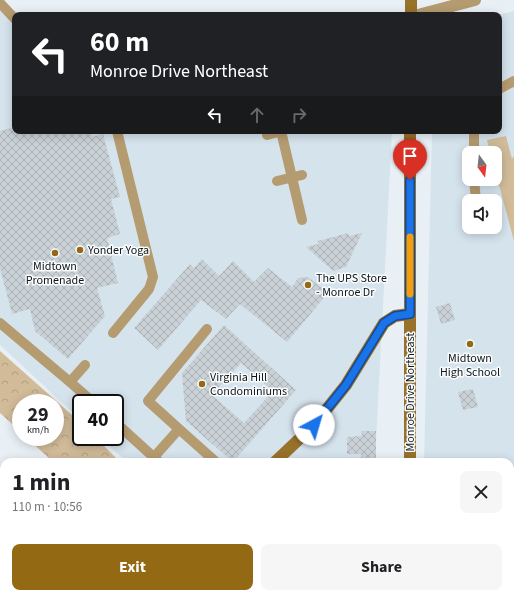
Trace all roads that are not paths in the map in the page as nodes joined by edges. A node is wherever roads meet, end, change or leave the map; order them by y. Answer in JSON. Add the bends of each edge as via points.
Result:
{"nodes":[{"id":1,"x":411,"y":0,"type":"edge"},
{"id":2,"x":475,"y":0,"type":"edge"},
{"id":3,"x":0,"y":3,"type":"edge"},
{"id":4,"x":411,"y":12,"type":"edge"},
{"id":5,"x":429,"y":12,"type":"edge"},
{"id":6,"x":12,"y":16,"type":"edge"},
{"id":7,"x":514,"y":81,"type":"edge"},
{"id":8,"x":502,"y":87,"type":"edge"},
{"id":9,"x":118,"y":134,"type":"edge"},
{"id":10,"x":270,"y":134,"type":"edge"},
{"id":11,"x":282,"y":134,"type":"edge"},
{"id":12,"x":410,"y":134,"type":"edge"},
{"id":13,"x":474,"y":134,"type":"edge"},
{"id":14,"x":267,"y":135,"type":"dead end"},
{"id":15,"x":474,"y":146,"type":"edge"},
{"id":16,"x":297,"y":176,"type":"junction"},
{"id":17,"x":277,"y":181,"type":"dead end"},
{"id":18,"x":302,"y":220,"type":"dead end"},
{"id":19,"x":410,"y":314,"type":"junction"},
{"id":20,"x":0,"y":323,"type":"edge"},
{"id":21,"x":207,"y":329,"type":"dead end"},
{"id":22,"x":113,"y":333,"type":"dead end"},
{"id":23,"x":85,"y":366,"type":"dead end"},
{"id":24,"x":70,"y":382,"type":"junction"},
{"id":25,"x":84,"y":394,"type":"edge"},
{"id":26,"x":179,"y":429,"type":"junction"},
{"id":27,"x":124,"y":430,"type":"edge"},
{"id":28,"x":154,"y":458,"type":"edge"},
{"id":29,"x":157,"y":458,"type":"edge"},
{"id":30,"x":212,"y":458,"type":"edge"},
{"id":31,"x":279,"y":458,"type":"edge"},
{"id":32,"x":410,"y":458,"type":"edge"}],
"edges":[{"from":1,"to":4,"type":"main road"},
{"from":2,"to":5,"type":"street"},
{"from":3,"to":6,"type":"lane"},
{"from":7,"to":8,"type":"lane"},
{"from":9,"to":22,"type":"lane","via":[[153,277],[149,289]]},
{"from":10,"to":14,"type":"lane"},
{"from":11,"to":16,"type":"lane"},
{"from":12,"to":19,"type":"main road","name":"Monroe Drive Northeast"},
{"from":13,"to":15,"type":"lane"},
{"from":16,"to":17,"type":"lane"},
{"from":16,"to":18,"type":"lane"},
{"from":19,"to":31,"type":"main road","via":[[395,316],[384,323],[346,385],[314,425]]},
{"from":19,"to":32,"type":"main road","name":"Monroe Drive Northeast"},
{"from":20,"to":24,"type":"lane"},
{"from":21,"to":26,"type":"lane","via":[[148,401]]},
{"from":23,"to":24,"type":"lane"},
{"from":24,"to":25,"type":"lane"},
{"from":26,"to":29,"type":"lane"},
{"from":26,"to":30,"type":"lane"},
{"from":27,"to":28,"type":"lane"}]}
